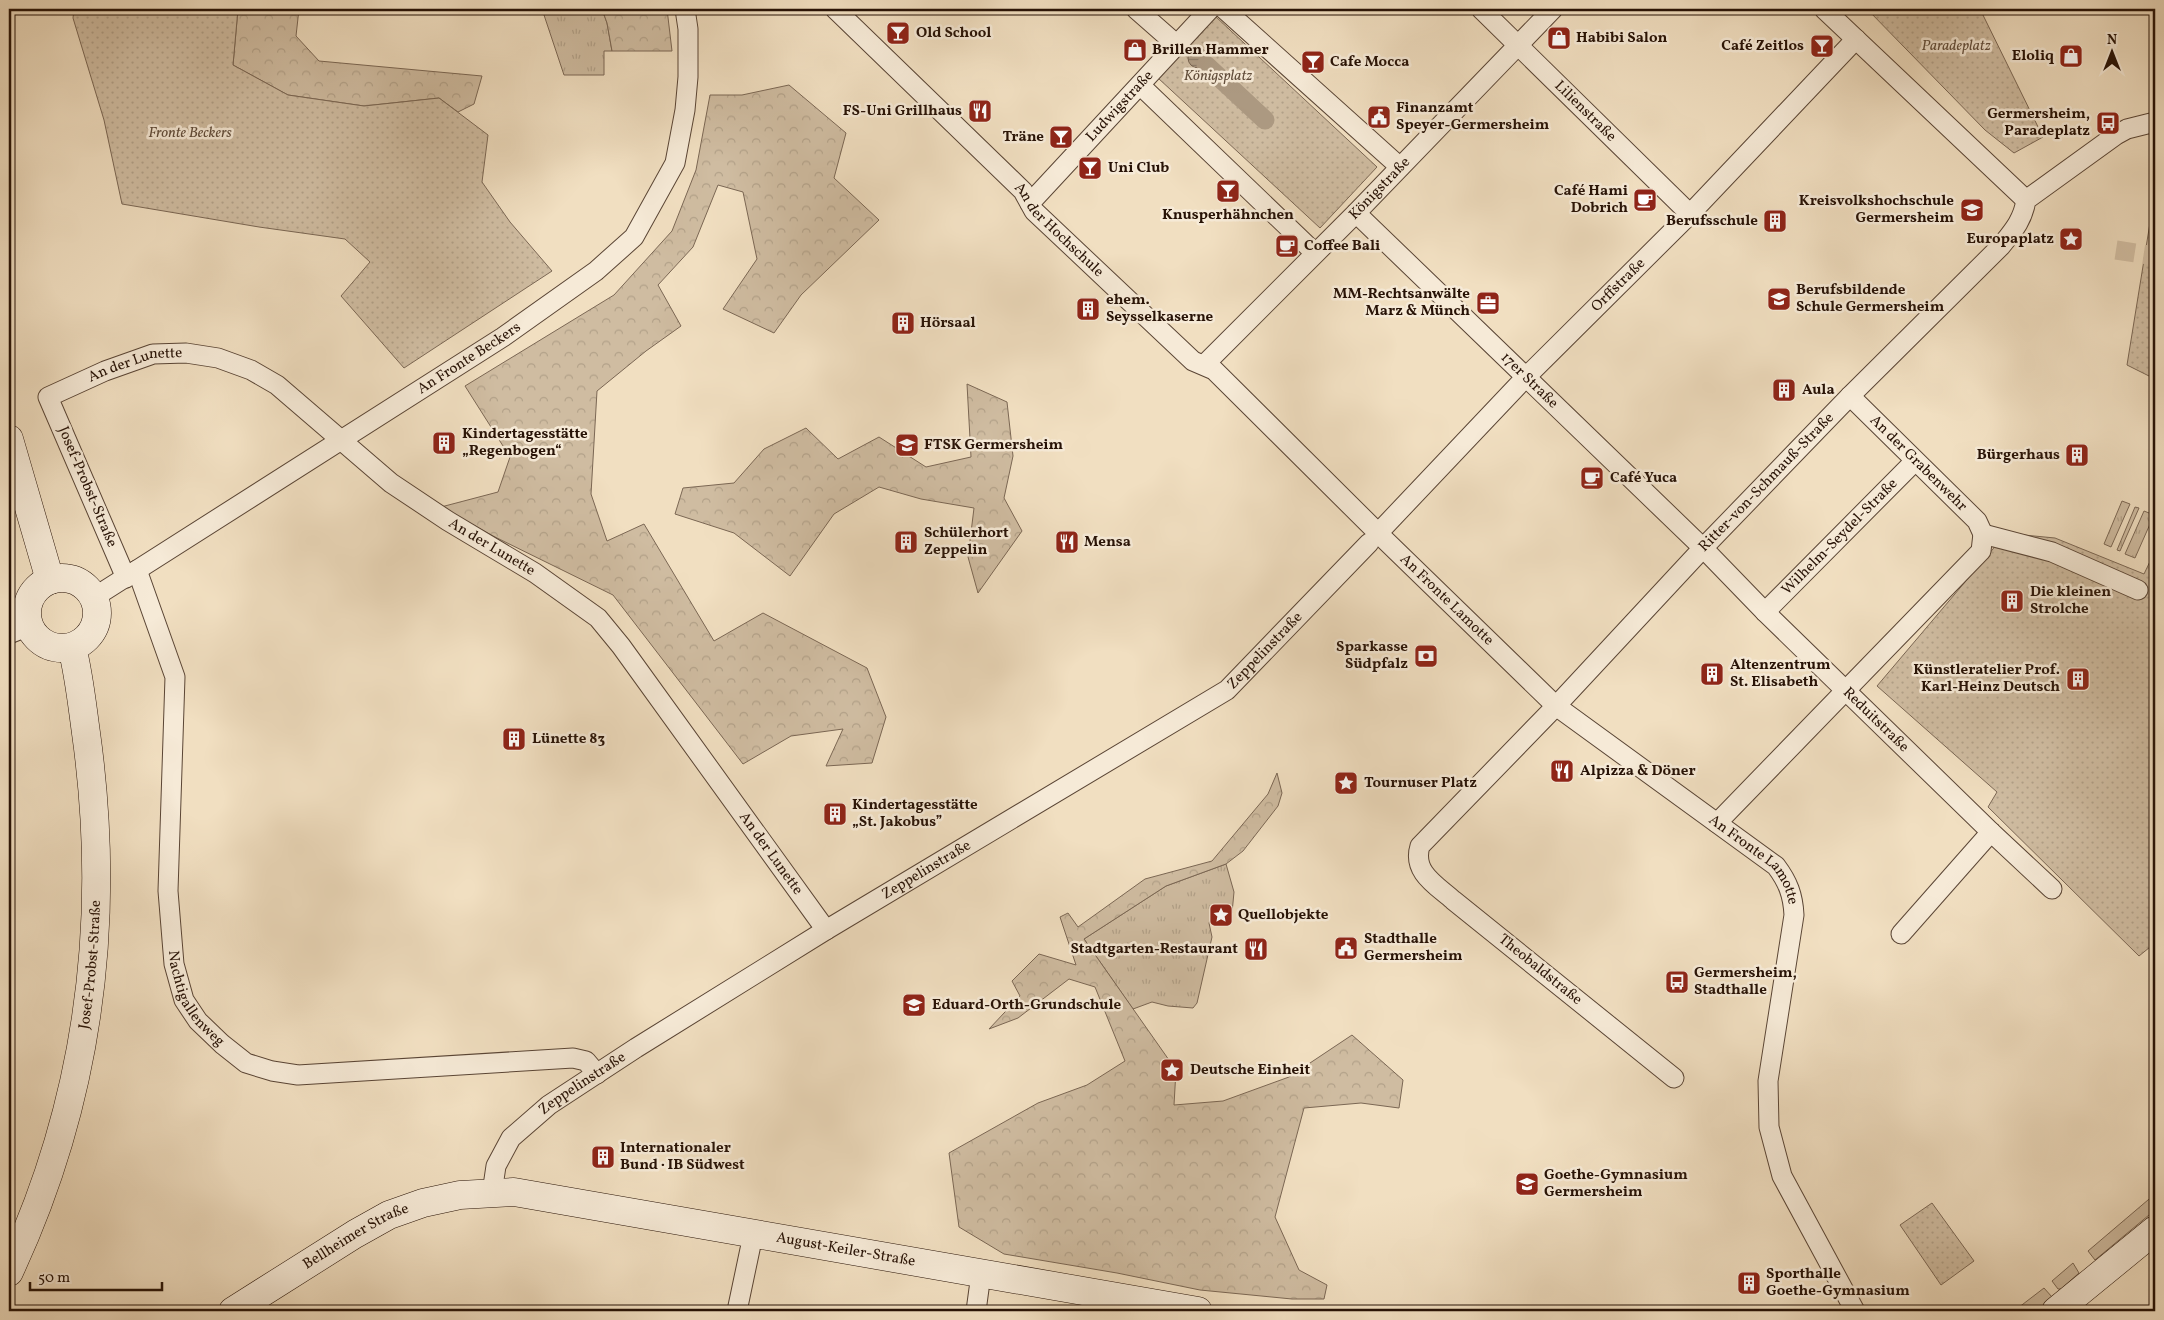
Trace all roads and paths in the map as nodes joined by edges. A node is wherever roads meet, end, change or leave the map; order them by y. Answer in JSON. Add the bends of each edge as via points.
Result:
{"nodes":[{"id":1,"x":685,"y":9,"type":"edge"},
{"id":2,"x":835,"y":9,"type":"edge"},
{"id":3,"x":1136,"y":9,"type":"edge"},
{"id":4,"x":1210,"y":9,"type":"edge"},
{"id":5,"x":1224,"y":9,"type":"edge"},
{"id":6,"x":1481,"y":9,"type":"edge"},
{"id":7,"x":1553,"y":9,"type":"edge"},
{"id":8,"x":1824,"y":9,"type":"edge"},
{"id":9,"x":1856,"y":39,"type":"junction"},
{"id":10,"x":1518,"y":44,"type":"junction"},
{"id":11,"x":1177,"y":45,"type":"junction"},
{"id":12,"x":1140,"y":85,"type":"junction"},
{"id":13,"x":2155,"y":122,"type":"edge"},
{"id":14,"x":1400,"y":167,"type":"junction"},
{"id":15,"x":2026,"y":200,"type":"junction"},
{"id":16,"x":1030,"y":203,"type":"junction"},
{"id":17,"x":1356,"y":213,"type":"junction"},
{"id":18,"x":1690,"y":214,"type":"junction"},
{"id":19,"x":1315,"y":253,"type":"junction"},
{"id":20,"x":1204,"y":366,"type":"junction"},
{"id":21,"x":1525,"y":378,"type":"junction"},
{"id":22,"x":1850,"y":396,"type":"junction"},
{"id":23,"x":48,"y":397,"type":"joint"},
{"id":24,"x":9,"y":439,"type":"edge"},
{"id":25,"x":341,"y":439,"type":"junction"},
{"id":26,"x":1915,"y":461,"type":"junction"},
{"id":27,"x":1984,"y":534,"type":"junction"},
{"id":28,"x":1377,"y":535,"type":"junction"},
{"id":29,"x":1703,"y":548,"type":"junction"},
{"id":30,"x":131,"y":574,"type":"junction"},
{"id":31,"x":50,"y":580,"type":"junction"},
{"id":32,"x":2138,"y":590,"type":"dead end"},
{"id":33,"x":94,"y":598,"type":"junction"},
{"id":34,"x":1765,"y":612,"type":"junction"},
{"id":35,"x":19,"y":630,"type":"edge"},
{"id":36,"x":72,"y":647,"type":"junction"},
{"id":37,"x":1847,"y":690,"type":"junction"},
{"id":38,"x":1556,"y":706,"type":"junction"},
{"id":39,"x":1717,"y":823,"type":"junction"},
{"id":40,"x":1991,"y":832,"type":"junction"},
{"id":41,"x":1417,"y":854,"type":"joint"},
{"id":42,"x":2052,"y":889,"type":"dead end"},
{"id":43,"x":826,"y":930,"type":"junction"},
{"id":44,"x":1901,"y":934,"type":"dead end"},
{"id":45,"x":597,"y":1074,"type":"junction"},
{"id":46,"x":1674,"y":1078,"type":"dead end"},
{"id":47,"x":492,"y":1193,"type":"junction"},
{"id":48,"x":2155,"y":1230,"type":"edge"},
{"id":49,"x":753,"y":1234,"type":"junction"},
{"id":50,"x":9,"y":1272,"type":"edge"},
{"id":51,"x":980,"y":1274,"type":"junction"},
{"id":52,"x":232,"y":1311,"type":"edge"},
{"id":53,"x":737,"y":1311,"type":"edge"},
{"id":54,"x":976,"y":1311,"type":"edge"},
{"id":55,"x":1198,"y":1311,"type":"edge"},
{"id":56,"x":1855,"y":1311,"type":"edge"},
{"id":57,"x":2056,"y":1311,"type":"edge"}],
"edges":[{"from":1,"to":25,"type":"street","name":"An Fronte Beckers","via":[[688,77],[675,163],[634,237],[596,271],[503,337]]},
{"from":2,"to":16,"type":"street","name":"An der Hochschule","via":[[1023,191]]},
{"from":3,"to":11,"type":"street"},
{"from":4,"to":11,"type":"street","name":"Ludwigstraße"},
{"from":5,"to":14,"type":"street"},
{"from":6,"to":10,"type":"street","name":"Lilienstraße"},
{"from":7,"to":10,"type":"street","name":"Königstraße"},
{"from":8,"to":9,"type":"street"},
{"from":9,"to":15,"type":"street"},
{"from":9,"to":18,"type":"street","name":"Orffstraße"},
{"from":10,"to":14,"type":"street","name":"Königstraße"},
{"from":10,"to":18,"type":"street","name":"Lilienstraße"},
{"from":11,"to":12,"type":"street","name":"Ludwigstraße"},
{"from":12,"to":16,"type":"street","name":"Ludwigstraße"},
{"from":12,"to":19,"type":"street"},
{"from":13,"to":15,"type":"street","via":[[2116,134]]},
{"from":14,"to":17,"type":"street","name":"Königstraße"},
{"from":15,"to":22,"type":"street","name":"Ritter-von-Schmauß-Straße","via":[[2015,230]]},
{"from":16,"to":20,"type":"street","name":"An der Hochschule","via":[[1034,211],[1193,361]]},
{"from":17,"to":19,"type":"street","name":"Königstraße"},
{"from":17,"to":21,"type":"street","name":"17er Straße"},
{"from":18,"to":21,"type":"street","name":"Orffstraße"},
{"from":19,"to":20,"type":"street","name":"Königstraße"},
{"from":20,"to":28,"type":"street","name":"An der Hochschule","via":[[1214,370]]},
{"from":21,"to":28,"type":"street","name":"Orffstraße"},
{"from":21,"to":29,"type":"street","name":"17er Straße"},
{"from":22,"to":26,"type":"street","name":"An der Grabenwehr"},
{"from":22,"to":29,"type":"street","name":"Ritter-von-Schmauß-Straße"},
{"from":23,"to":25,"type":"street","name":"An der Lunette","via":[[153,354],[186,352],[218,358],[252,370],[277,385]]},
{"from":23,"to":30,"type":"street","name":"Josef-Probst-Straße"},
{"from":24,"to":31,"type":"street"},
{"from":25,"to":30,"type":"street","name":"An Fronte Beckers"},
{"from":25,"to":43,"type":"street","name":"An der Lunette","via":[[391,483],[598,618]]},
{"from":26,"to":27,"type":"street","name":"An der Grabenwehr","via":[[1978,521]]},
{"from":26,"to":34,"type":"street","name":"Wilhelm-Seydel-Straße"},
{"from":27,"to":32,"type":"street","via":[[2052,552]]},
{"from":27,"to":37,"type":"street","via":[[1981,552]]},
{"from":28,"to":38,"type":"street","name":"An Fronte Lamotte"},
{"from":28,"to":43,"type":"street","name":"Zeppelinstraße","via":[[1227,690]]},
{"from":29,"to":34,"type":"street","name":"Reduitstraße"},
{"from":29,"to":38,"type":"street","name":"Ritter-von-Schmauß-Straße"},
{"from":30,"to":33,"type":"street","name":"An Fronte Beckers"},
{"from":30,"to":45,"type":"street","name":"Nachtigallenweg","via":[[175,677],[168,891],[174,964],[184,1000],[198,1021],[246,1063],[272,1072],[298,1075],[573,1058],[586,1062]]},
{"from":31,"to":33,"type":"street","via":[[71,579],[88,589]]},
{"from":31,"to":35,"type":"street","via":[[40,585],[30,599]]},
{"from":33,"to":36,"type":"street","via":[[97,609],[94,627],[83,641]]},
{"from":34,"to":37,"type":"street","name":"Reduitstraße"},
{"from":35,"to":36,"type":"street","via":[[52,647]]},
{"from":36,"to":50,"type":"street","name":"Josef-Probst-Straße","via":[[92,771],[96,856],[95,944],[85,1029],[68,1113],[34,1214]]},
{"from":37,"to":39,"type":"street"},
{"from":37,"to":40,"type":"street","name":"Reduitstraße"},
{"from":38,"to":39,"type":"street","name":"An Fronte Lamotte"},
{"from":38,"to":41,"type":"street","name":"Ritter-von-Schmauß-Straße","via":[[1433,831]]},
{"from":39,"to":56,"type":"street","name":"An Fronte Lamotte","via":[[1776,866],[1791,890],[1794,915],[1768,1081],[1769,1127],[1782,1176]]},
{"from":40,"to":42,"type":"street","name":"Reduitstraße"},
{"from":40,"to":44,"type":"street"},
{"from":41,"to":46,"type":"street","name":"Theobaldstraße","via":[[1424,874],[1453,900]]},
{"from":43,"to":45,"type":"street","name":"Zeppelinstraße"},
{"from":45,"to":47,"type":"street","name":"Zeppelinstraße","via":[[549,1105],[510,1138],[496,1166]]},
{"from":47,"to":49,"type":"street","name":"August-Keiler-Straße","via":[[514,1192]]},
{"from":47,"to":52,"type":"street","name":"Bellheimer Straße","via":[[460,1195],[389,1215]]},
{"from":48,"to":57,"type":"street"},
{"from":49,"to":51,"type":"street","name":"August-Keiler-Straße"},
{"from":49,"to":53,"type":"street"},
{"from":51,"to":54,"type":"street"},
{"from":51,"to":55,"type":"street","name":"August-Keiler-Straße"}]}
